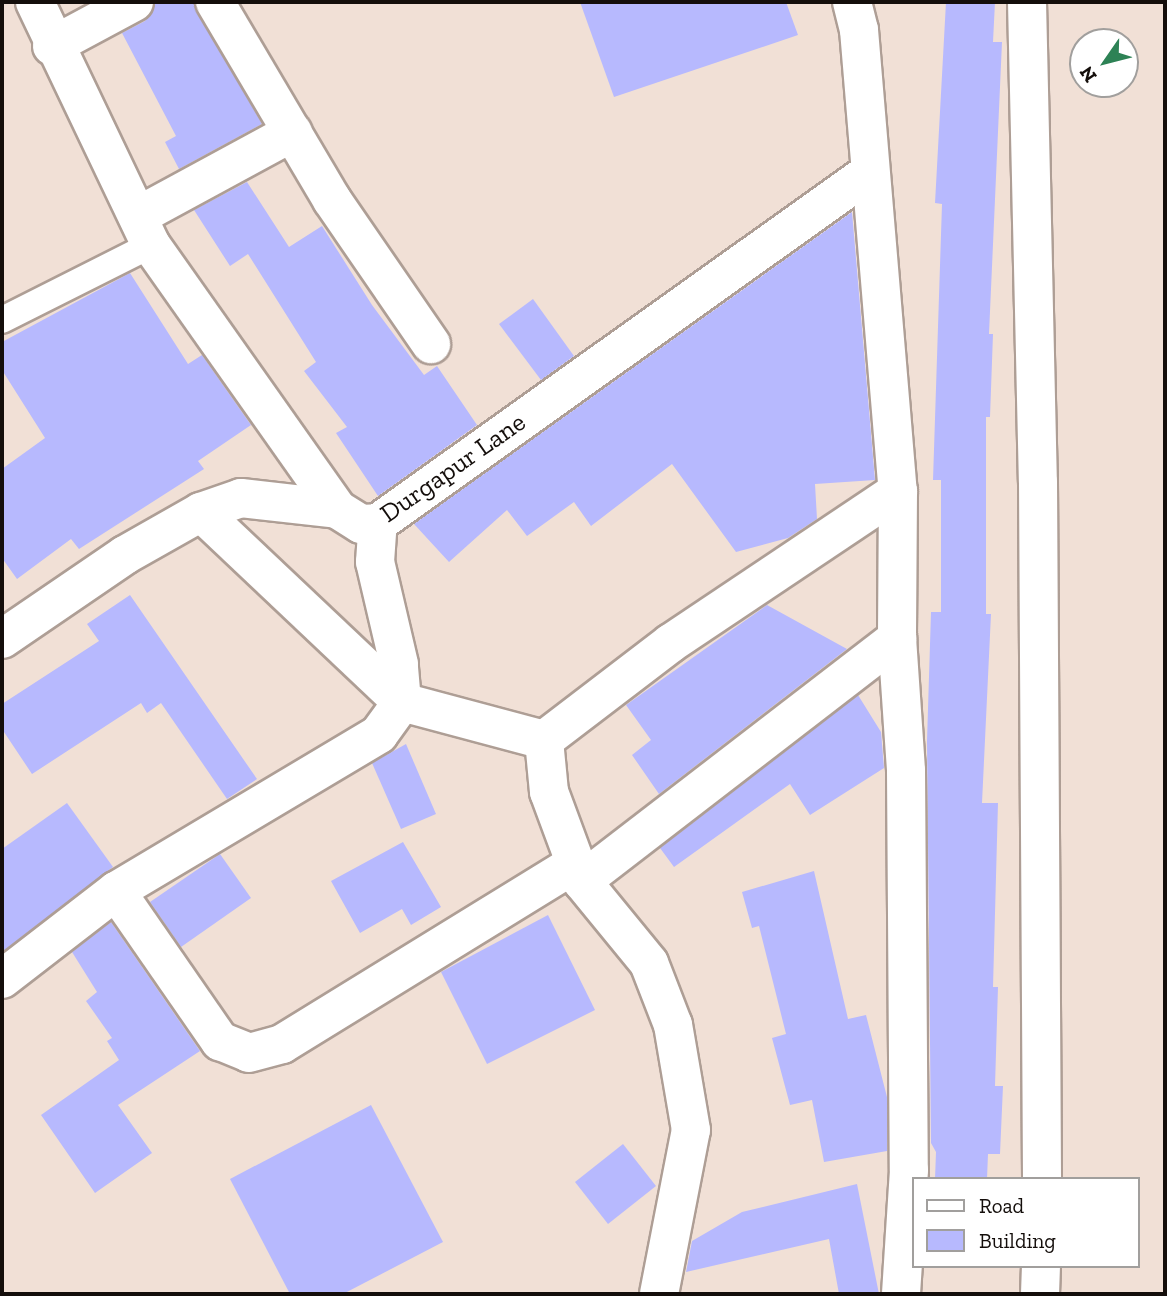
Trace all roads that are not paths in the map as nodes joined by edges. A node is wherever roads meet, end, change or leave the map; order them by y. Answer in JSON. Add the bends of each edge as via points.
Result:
{"nodes":[{"id":1,"x":35,"y":2,"type":"edge"},
{"id":2,"x":134,"y":2,"type":"edge"},
{"id":3,"x":215,"y":2,"type":"edge"},
{"id":4,"x":852,"y":2,"type":"edge"},
{"id":5,"x":1027,"y":2,"type":"edge"},
{"id":6,"x":52,"y":46,"type":"junction"},
{"id":7,"x":293,"y":132,"type":"junction"},
{"id":8,"x":870,"y":172,"type":"junction"},
{"id":9,"x":144,"y":230,"type":"junction"},
{"id":10,"x":2,"y":320,"type":"edge"},
{"id":11,"x":431,"y":344,"type":"dead end"},
{"id":12,"x":898,"y":491,"type":"junction"},
{"id":13,"x":337,"y":509,"type":"junction"},
{"id":14,"x":201,"y":512,"type":"junction"},
{"id":15,"x":378,"y":523,"type":"junction"},
{"id":16,"x":897,"y":638,"type":"junction"},
{"id":17,"x":2,"y":639,"type":"edge"},
{"id":18,"x":402,"y":702,"type":"junction"},
{"id":19,"x":544,"y":740,"type":"junction"},
{"id":20,"x":579,"y":872,"type":"junction"},
{"id":21,"x":117,"y":891,"type":"junction"},
{"id":22,"x":2,"y":979,"type":"edge"},
{"id":23,"x":1042,"y":1177,"type":"edge"},
{"id":24,"x":1041,"y":1268,"type":"edge"},
{"id":25,"x":659,"y":1294,"type":"edge"},
{"id":26,"x":901,"y":1294,"type":"edge"},
{"id":27,"x":1040,"y":1294,"type":"edge"}],
"edges":[{"from":1,"to":6,"type":"street"},
{"from":2,"to":6,"type":"street"},
{"from":3,"to":7,"type":"street"},
{"from":4,"to":8,"type":"street","via":[[859,30]]},
{"from":5,"to":23,"type":"street","via":[[1038,482]]},
{"from":6,"to":9,"type":"street"},
{"from":7,"to":9,"type":"street"},
{"from":7,"to":11,"type":"street","via":[[332,200]]},
{"from":8,"to":12,"type":"street"},
{"from":8,"to":15,"type":"street","name":"Durgapur Lane"},
{"from":9,"to":10,"type":"lane"},
{"from":9,"to":13,"type":"street"},
{"from":12,"to":16,"type":"street"},
{"from":12,"to":19,"type":"street","via":[[671,643]]},
{"from":13,"to":14,"type":"street","name":"Durgapur Lane","via":[[241,498]]},
{"from":13,"to":15,"type":"street","name":"Durgapur Lane","via":[[362,524]]},
{"from":14,"to":17,"type":"street","name":"Durgapur Lane","via":[[125,555]]},
{"from":14,"to":18,"type":"street"},
{"from":15,"to":18,"type":"street","via":[[375,562],[399,664]]},
{"from":16,"to":20,"type":"street"},
{"from":16,"to":26,"type":"street","via":[[906,771],[909,1156]]},
{"from":18,"to":19,"type":"street"},
{"from":18,"to":21,"type":"street","via":[[379,733]]},
{"from":19,"to":20,"type":"street","via":[[549,792]]},
{"from":20,"to":21,"type":"street","via":[[282,1044],[249,1053],[220,1041]]},
{"from":20,"to":25,"type":"street","via":[[649,963],[673,1025],[691,1130]]},
{"from":21,"to":22,"type":"street"},
{"from":24,"to":27,"type":"street"}]}
